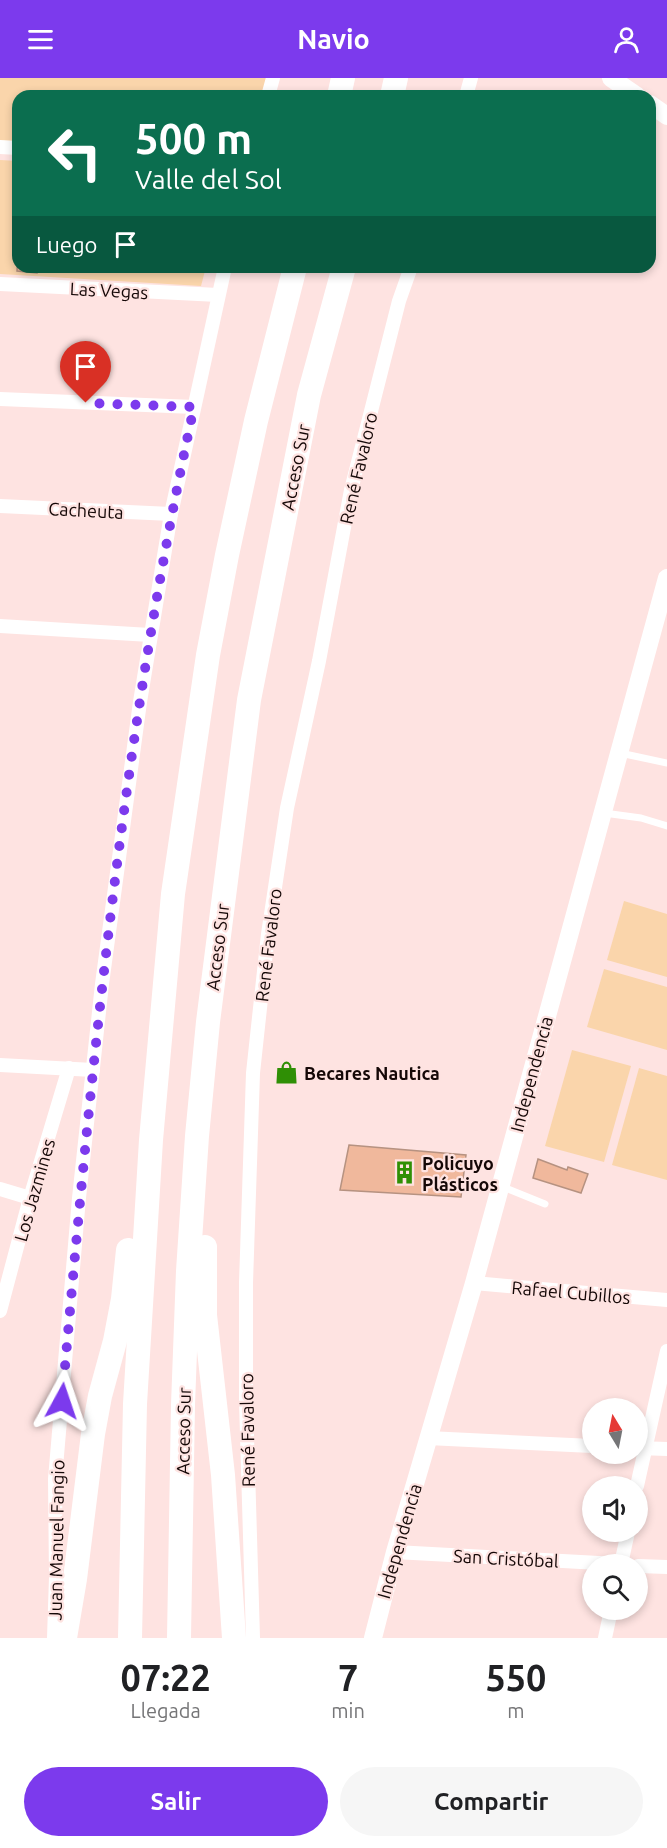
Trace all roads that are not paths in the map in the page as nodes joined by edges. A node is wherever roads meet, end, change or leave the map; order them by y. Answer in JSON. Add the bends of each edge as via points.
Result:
{"nodes":[{"id":1,"x":611,"y":78,"type":"edge"},
{"id":2,"x":629,"y":90,"type":"edge"},
{"id":3,"x":224,"y":273,"type":"edge"},
{"id":4,"x":294,"y":273,"type":"edge"},
{"id":5,"x":342,"y":273,"type":"edge"},
{"id":6,"x":409,"y":273,"type":"edge"},
{"id":7,"x":0,"y":284,"type":"edge"},
{"id":8,"x":218,"y":295,"type":"junction"},
{"id":9,"x":0,"y":399,"type":"edge"},
{"id":10,"x":194,"y":407,"type":"junction"},
{"id":11,"x":0,"y":507,"type":"edge"},
{"id":12,"x":171,"y":514,"type":"junction"},
{"id":13,"x":667,"y":578,"type":"edge"},
{"id":14,"x":268,"y":600,"type":"junction"},
{"id":15,"x":0,"y":626,"type":"edge"},
{"id":16,"x":150,"y":635,"type":"junction"},
{"id":17,"x":620,"y":753,"type":"junction"},
{"id":18,"x":667,"y":763,"type":"edge"},
{"id":19,"x":604,"y":813,"type":"junction"},
{"id":20,"x":667,"y":826,"type":"edge"},
{"id":21,"x":173,"y":894,"type":"junction"},
{"id":22,"x":0,"y":1065,"type":"edge"},
{"id":23,"x":69,"y":1068,"type":"junction"},
{"id":24,"x":93,"y":1070,"type":"junction"},
{"id":25,"x":500,"y":1186,"type":"junction"},
{"id":26,"x":0,"y":1189,"type":"edge"},
{"id":27,"x":30,"y":1198,"type":"junction"},
{"id":28,"x":545,"y":1204,"type":"dead end"},
{"id":29,"x":5,"y":1270,"type":"edge"},
{"id":30,"x":474,"y":1283,"type":"junction"},
{"id":31,"x":667,"y":1300,"type":"edge"},
{"id":32,"x":0,"y":1311,"type":"edge"},
{"id":33,"x":667,"y":1352,"type":"edge"},
{"id":34,"x":648,"y":1425,"type":"edge"},
{"id":35,"x":428,"y":1438,"type":"junction"},
{"id":36,"x":582,"y":1446,"type":"edge"},
{"id":37,"x":648,"y":1448,"type":"edge"},
{"id":38,"x":667,"y":1449,"type":"edge"},
{"id":39,"x":395,"y":1552,"type":"junction"},
{"id":40,"x":582,"y":1562,"type":"edge"},
{"id":41,"x":648,"y":1566,"type":"edge"},
{"id":42,"x":667,"y":1567,"type":"edge"},
{"id":43,"x":609,"y":1620,"type":"edge"},
{"id":44,"x":54,"y":1638,"type":"edge"},
{"id":45,"x":65,"y":1638,"type":"edge"},
{"id":46,"x":130,"y":1638,"type":"edge"},
{"id":47,"x":179,"y":1638,"type":"edge"},
{"id":48,"x":234,"y":1638,"type":"edge"},
{"id":49,"x":253,"y":1638,"type":"edge"},
{"id":50,"x":373,"y":1638,"type":"edge"},
{"id":51,"x":605,"y":1638,"type":"edge"}],
"edges":[{"from":1,"to":2,"type":"street"},
{"from":3,"to":8,"type":"street","name":"Juan Manuel Fangio"},
{"from":4,"to":21,"type":"highway","via":[[256,421],[220,588]]},
{"from":5,"to":14,"type":"highway","name":"Acceso Sur","via":[[309,395]]},
{"from":6,"to":49,"type":"street","name":"René Favaloro","via":[[351,490],[287,808],[268,934],[253,1074],[246,1283]]},
{"from":7,"to":8,"type":"street","name":"Las Vegas"},
{"from":8,"to":10,"type":"street","name":"Juan Manuel Fangio"},
{"from":9,"to":10,"type":"street"},
{"from":10,"to":12,"type":"street","name":"Juan Manuel Fangio"},
{"from":11,"to":12,"type":"street","name":"Cacheuta"},
{"from":12,"to":16,"type":"street","name":"Juan Manuel Fangio"},
{"from":13,"to":17,"type":"street","name":"Independencia"},
{"from":14,"to":47,"type":"highway","name":"Acceso Sur","via":[[247,712],[197,1136],[188,1271]]},
{"from":14,"to":48,"type":"highway","via":[[209,1138],[204,1254],[205,1315],[224,1475]]},
{"from":15,"to":16,"type":"street"},
{"from":16,"to":24,"type":"street","name":"Juan Manuel Fangio"},
{"from":17,"to":18,"type":"lane"},
{"from":17,"to":19,"type":"street","name":"Independencia"},
{"from":19,"to":20,"type":"lane"},
{"from":19,"to":25,"type":"street","name":"Independencia"},
{"from":21,"to":45,"type":"highway","via":[[153,973],[125,1285],[93,1434]]},
{"from":21,"to":46,"type":"highway","via":[[151,1140],[135,1404]]},
{"from":22,"to":23,"type":"street"},
{"from":23,"to":24,"type":"street"},
{"from":23,"to":27,"type":"street","name":"Los Jazmines"},
{"from":24,"to":44,"type":"street","name":"Juan Manuel Fangio","via":[[55,1479]]},
{"from":25,"to":28,"type":"lane"},
{"from":25,"to":30,"type":"street","name":"Independencia"},
{"from":26,"to":27,"type":"street"},
{"from":27,"to":29,"type":"street","name":"Los Jazmines"},
{"from":29,"to":32,"type":"street","name":"Los Jazmines"},
{"from":30,"to":31,"type":"street","name":"Rafael Cubillos"},
{"from":30,"to":35,"type":"street","name":"Independencia"},
{"from":33,"to":34,"type":"street"},
{"from":35,"to":36,"type":"street"},
{"from":35,"to":39,"type":"street","name":"Independencia"},
{"from":37,"to":38,"type":"street"},
{"from":39,"to":40,"type":"street","name":"San Cristóbal"},
{"from":39,"to":50,"type":"street","name":"Independencia"},
{"from":41,"to":42,"type":"street"},
{"from":43,"to":51,"type":"street"}]}
